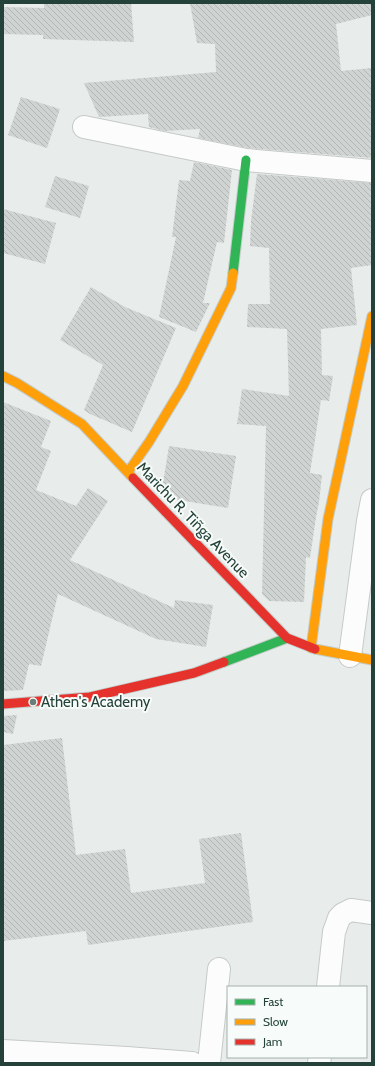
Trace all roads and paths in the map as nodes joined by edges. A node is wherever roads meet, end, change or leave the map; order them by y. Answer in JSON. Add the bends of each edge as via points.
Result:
{"nodes":[{"id":1,"x":84,"y":127,"type":"dead end"},
{"id":2,"x":246,"y":160,"type":"junction"},
{"id":3,"x":372,"y":171,"type":"edge"},
{"id":4,"x":372,"y":316,"type":"edge"},
{"id":5,"x":3,"y":376,"type":"edge"},
{"id":6,"x":128,"y":472,"type":"junction"},
{"id":7,"x":372,"y":502,"type":"edge"},
{"id":8,"x":287,"y":638,"type":"junction"},
{"id":9,"x":311,"y":648,"type":"junction"},
{"id":10,"x":350,"y":656,"type":"junction"},
{"id":11,"x":372,"y":660,"type":"edge"},
{"id":12,"x":3,"y":704,"type":"edge"},
{"id":13,"x":372,"y":913,"type":"edge"},
{"id":14,"x":219,"y":969,"type":"dead end"},
{"id":15,"x":328,"y":986,"type":"edge"},
{"id":16,"x":3,"y":1052,"type":"edge"},
{"id":17,"x":127,"y":1060,"type":"edge"},
{"id":18,"x":192,"y":1063,"type":"edge"},
{"id":19,"x":209,"y":1063,"type":"edge"}],
"edges":[{"from":1,"to":2,"type":"street"},
{"from":2,"to":3,"type":"street"},
{"from":2,"to":6,"type":"street","via":[[231,288],[182,386]]},
{"from":4,"to":9,"type":"street","via":[[328,519]]},
{"from":5,"to":6,"type":"street","name":"Marichu R. Tiñga Avenue","via":[[82,424]]},
{"from":6,"to":8,"type":"street","name":"Marichu R. Tiñga Avenue"},
{"from":7,"to":10,"type":"street"},
{"from":8,"to":9,"type":"street","name":"Marichu R. Tiñga Avenue"},
{"from":8,"to":12,"type":"street","via":[[194,673],[90,697]]},
{"from":9,"to":10,"type":"street","name":"Marichu R. Tiñga Avenue"},
{"from":10,"to":11,"type":"street","name":"Marichu R. Tiñga Avenue"},
{"from":13,"to":15,"type":"street","via":[[352,910],[339,918],[334,932]]},
{"from":14,"to":19,"type":"street"},
{"from":16,"to":17,"type":"street"},
{"from":17,"to":18,"type":"street"}]}
